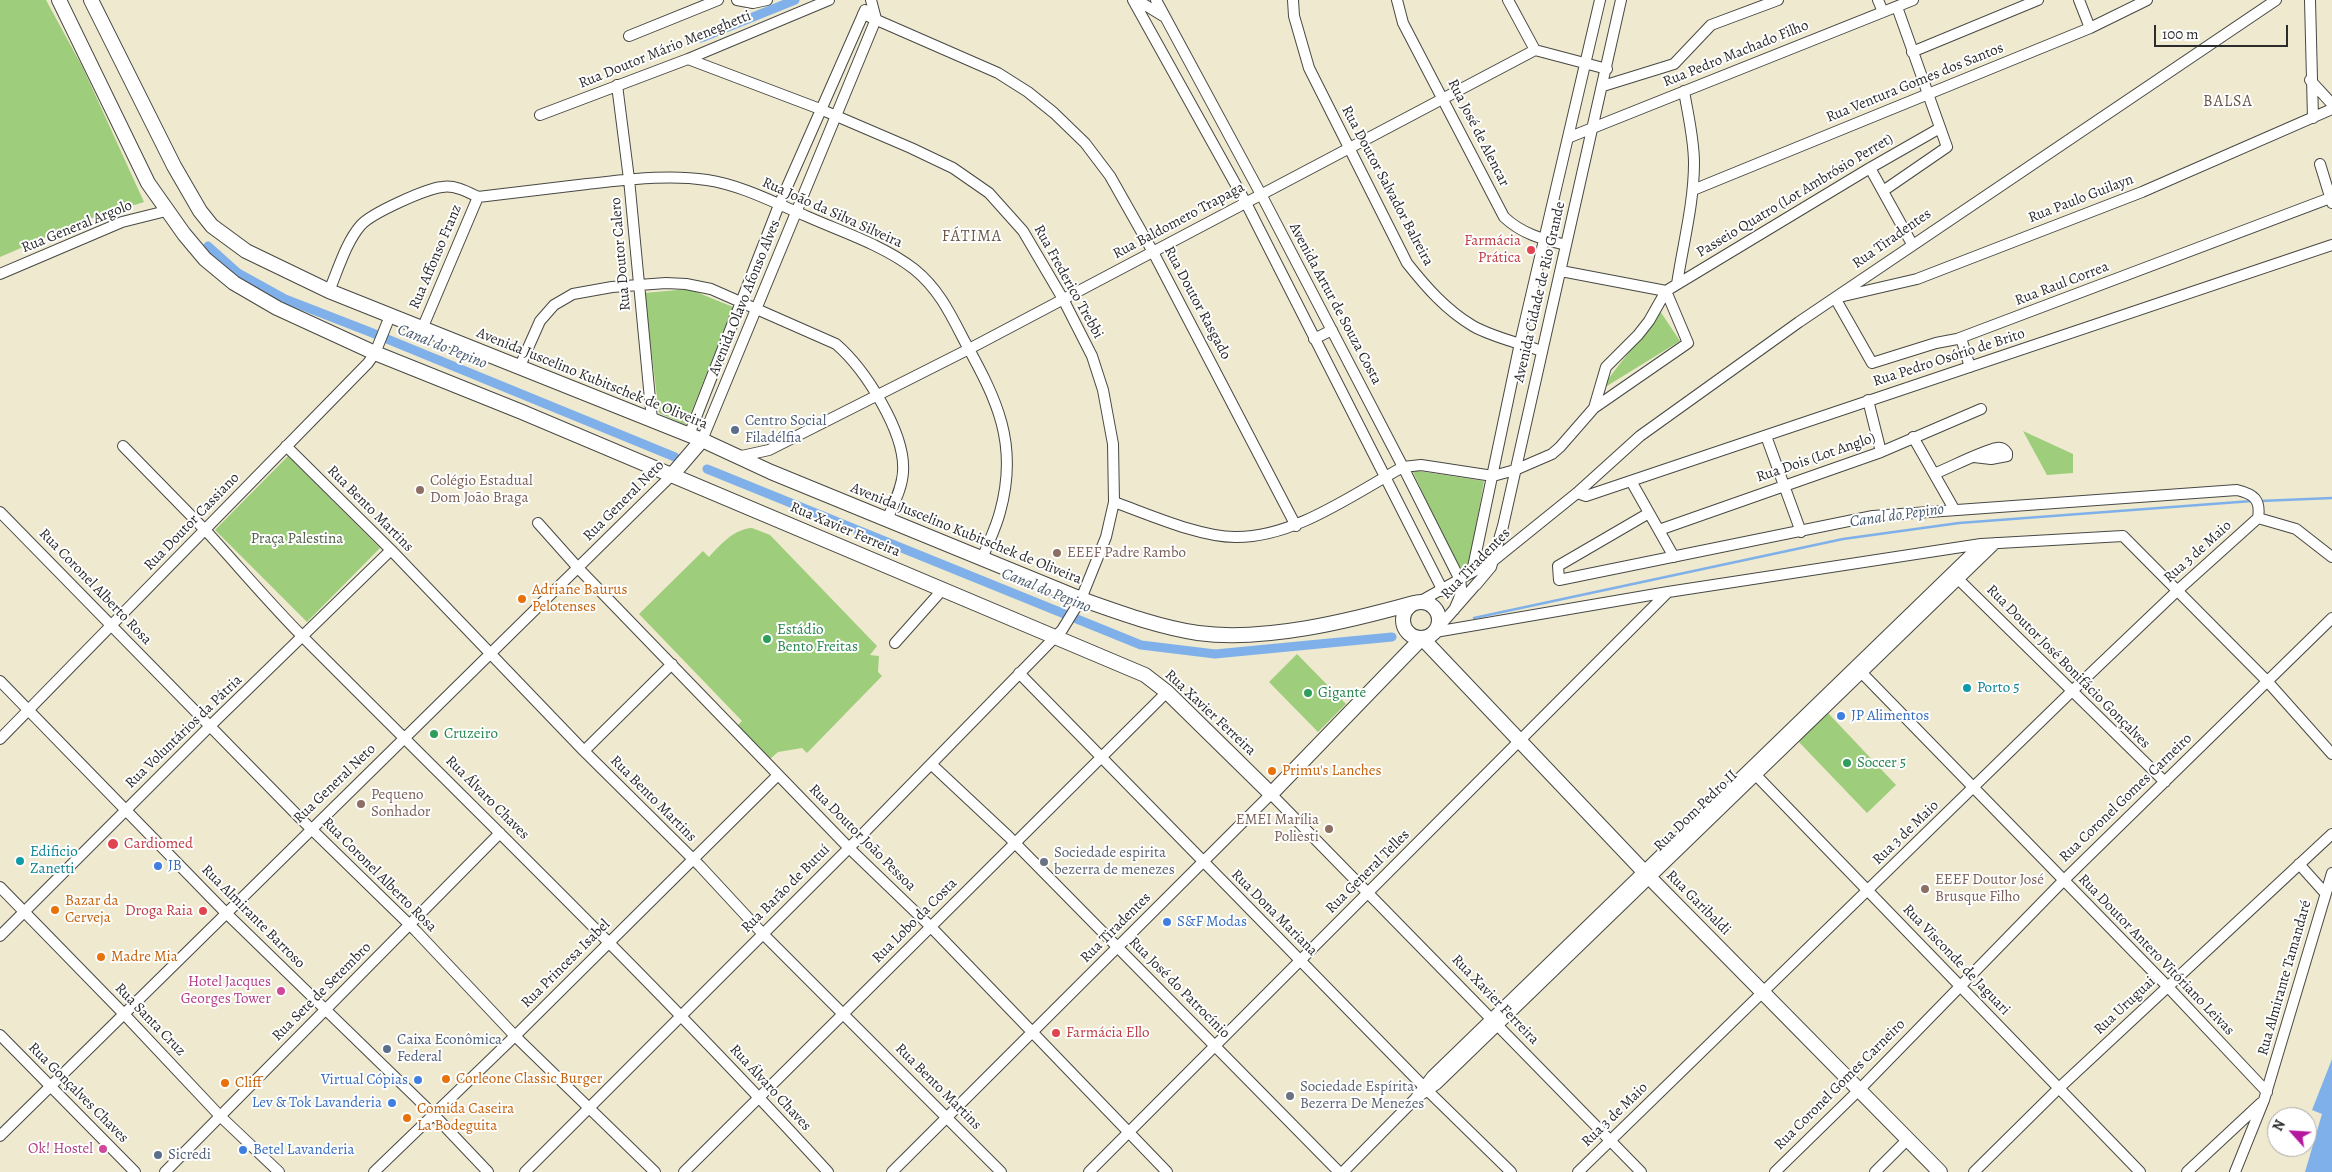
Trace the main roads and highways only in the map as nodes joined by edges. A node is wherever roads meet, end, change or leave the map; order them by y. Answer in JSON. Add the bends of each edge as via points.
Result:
{"nodes":[{"id":1,"x":59,"y":0,"type":"edge"},
{"id":2,"x":91,"y":0,"type":"edge"},
{"id":3,"x":696,"y":438,"type":"junction"},
{"id":4,"x":672,"y":475,"type":"junction"},
{"id":5,"x":1417,"y":602,"type":"junction"},
{"id":6,"x":1431,"y":634,"type":"junction"},
{"id":7,"x":1271,"y":794,"type":"joint"},
{"id":8,"x":1940,"y":1172,"type":"edge"}],
"edges":[{"from":1,"to":4,"type":"main road","name":"Rua Xavier Ferreira","via":[[134,156],[166,211],[205,259],[234,283],[277,308]]},
{"from":2,"to":3,"type":"main road","name":"Avenida Juscelino Kubitschek de Oliveira","via":[[174,166],[200,211],[228,240],[388,322],[422,329]]},
{"from":3,"to":4,"type":"main road","name":"Rua General Neto","via":[[690,454]]},
{"from":3,"to":5,"type":"main road","name":"Avenida Juscelino Kubitschek de Oliveira","via":[[982,559],[1078,605],[1196,633],[1237,636],[1284,631],[1380,613]]},
{"from":4,"to":7,"type":"main road","name":"Rua Xavier Ferreira","via":[[943,589],[1058,633],[1146,676],[1167,692]]},
{"from":5,"to":6,"type":"main road","via":[[1435,608],[1439,618]]},
{"from":5,"to":6,"type":"main road","via":[[1404,614],[1403,624],[1408,633]]},
{"from":6,"to":7,"type":"main road","name":"Rua Tiradentes"},
{"from":6,"to":8,"type":"main road","name":"Rua Garibaldi","via":[[1435,654],[1518,742]]}]}
